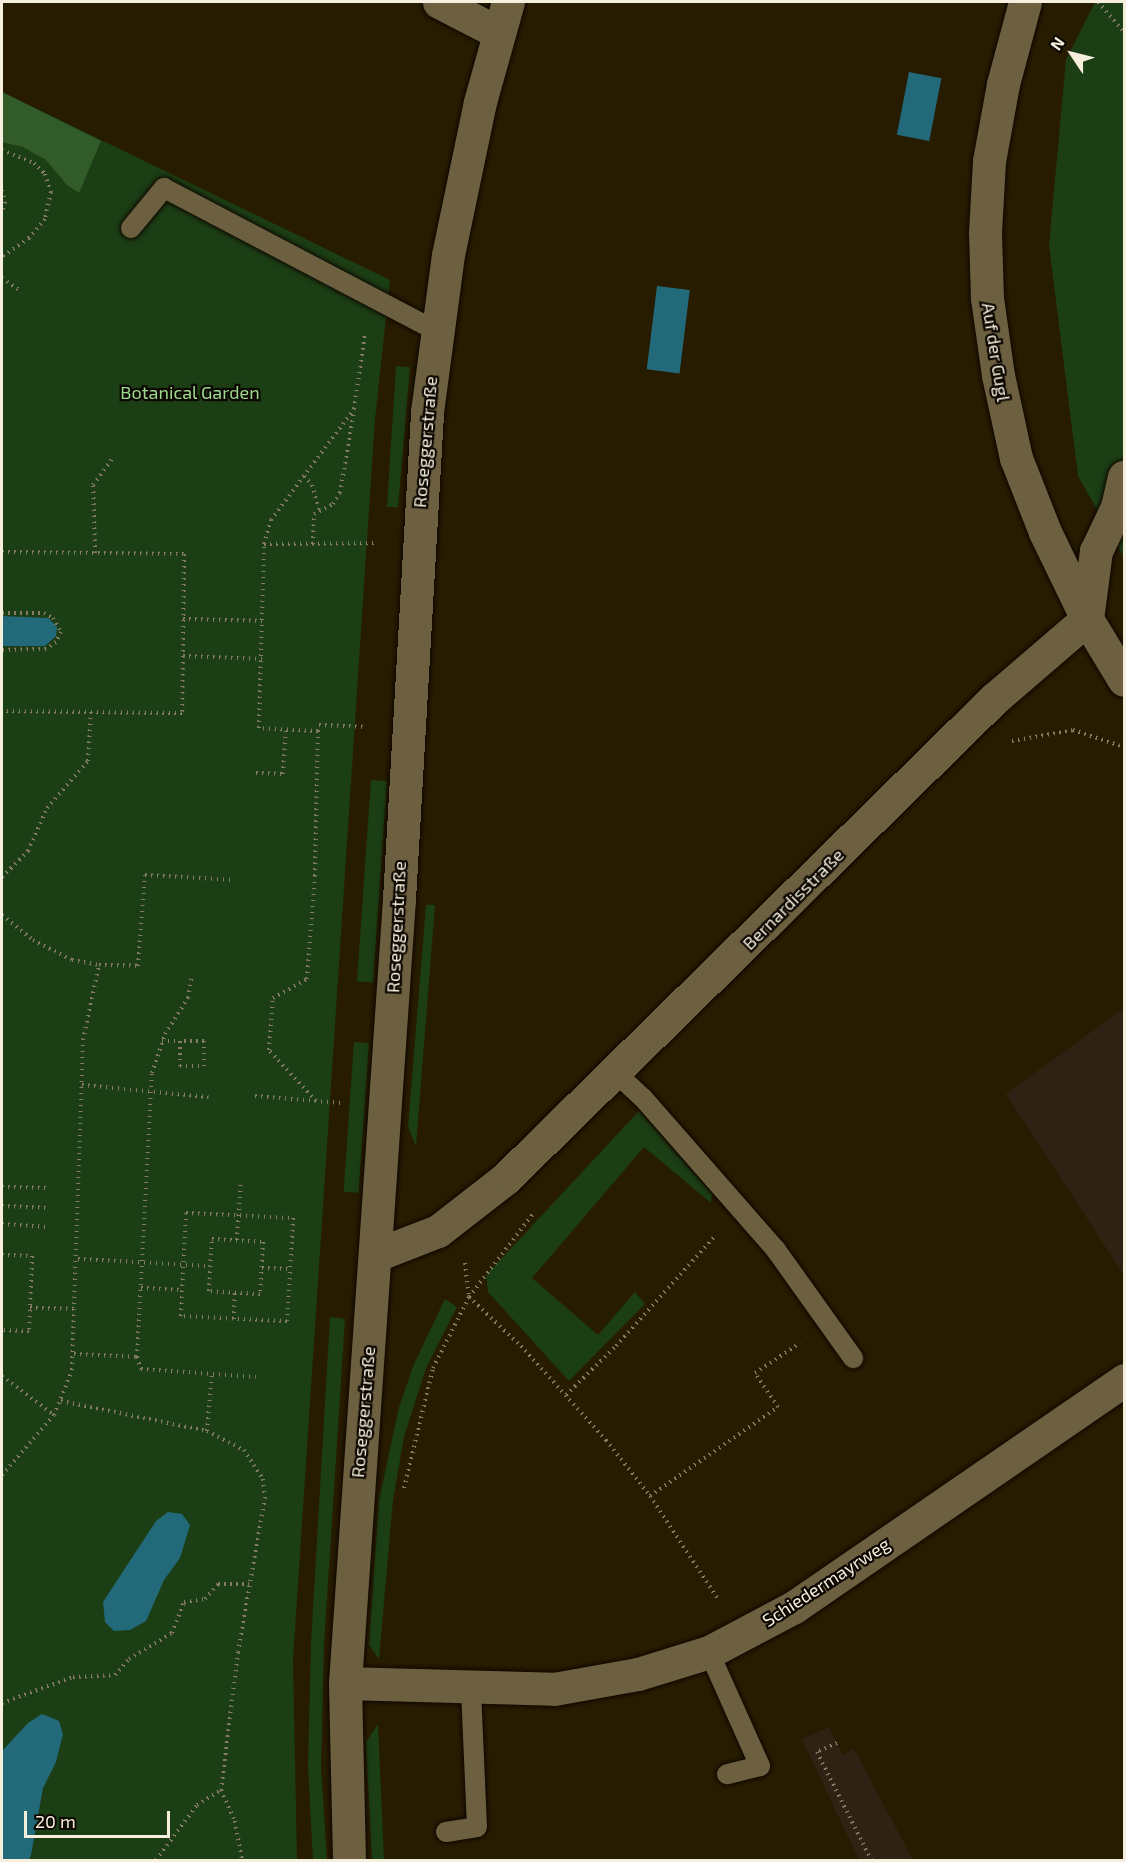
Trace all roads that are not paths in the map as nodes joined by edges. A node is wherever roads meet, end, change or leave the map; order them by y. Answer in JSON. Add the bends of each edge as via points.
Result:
{"nodes":[{"id":1,"x":439,"y":2,"type":"edge"},
{"id":2,"x":508,"y":2,"type":"edge"},
{"id":3,"x":1025,"y":2,"type":"edge"},
{"id":4,"x":497,"y":32,"type":"junction"},
{"id":5,"x":131,"y":228,"type":"dead end"},
{"id":6,"x":435,"y":330,"type":"junction"},
{"id":7,"x":1125,"y":477,"type":"edge"},
{"id":8,"x":1087,"y":619,"type":"junction"},
{"id":9,"x":1125,"y":680,"type":"edge"},
{"id":10,"x":616,"y":1073,"type":"junction"},
{"id":11,"x":376,"y":1255,"type":"junction"},
{"id":12,"x":853,"y":1358,"type":"dead end"},
{"id":13,"x":1125,"y":1380,"type":"edge"},
{"id":14,"x":709,"y":1652,"type":"junction"},
{"id":15,"x":345,"y":1683,"type":"junction"},
{"id":16,"x":471,"y":1687,"type":"junction"},
{"id":17,"x":728,"y":1774,"type":"dead end"},
{"id":18,"x":446,"y":1832,"type":"dead end"},
{"id":19,"x":349,"y":1860,"type":"edge"}],
"edges":[{"from":1,"to":4,"type":"street"},
{"from":2,"to":4,"type":"street","name":"Roseggerstraße"},
{"from":3,"to":8,"type":"street","name":"Auf der Gugl","via":[[1003,84],[989,161],[987,298],[1016,458],[1045,532]]},
{"from":4,"to":6,"type":"street","name":"Roseggerstraße"},
{"from":5,"to":6,"type":"lane","via":[[164,188]]},
{"from":6,"to":11,"type":"street","name":"Roseggerstraße","via":[[406,728]]},
{"from":7,"to":8,"type":"street","via":[[1117,507],[1096,551]]},
{"from":8,"to":9,"type":"street","name":"Auf der Gugl"},
{"from":8,"to":10,"type":"street","name":"Bernardisstraße","via":[[994,699]]},
{"from":10,"to":11,"type":"street","name":"Bernardisstraße","via":[[506,1178],[438,1232]]},
{"from":10,"to":12,"type":"lane","via":[[643,1098],[739,1208],[830,1322]]},
{"from":11,"to":15,"type":"street","name":"Roseggerstraße"},
{"from":13,"to":14,"type":"street","name":"Schiedermayrweg","via":[[794,1607]]},
{"from":14,"to":16,"type":"street","name":"Schiedermayrweg","via":[[638,1674],[554,1689]]},
{"from":14,"to":17,"type":"lane","via":[[760,1766]]},
{"from":15,"to":16,"type":"street","name":"Schiedermayrweg"},
{"from":15,"to":19,"type":"street","name":"Roseggerstraße"},
{"from":16,"to":18,"type":"lane","via":[[477,1827]]}]}
